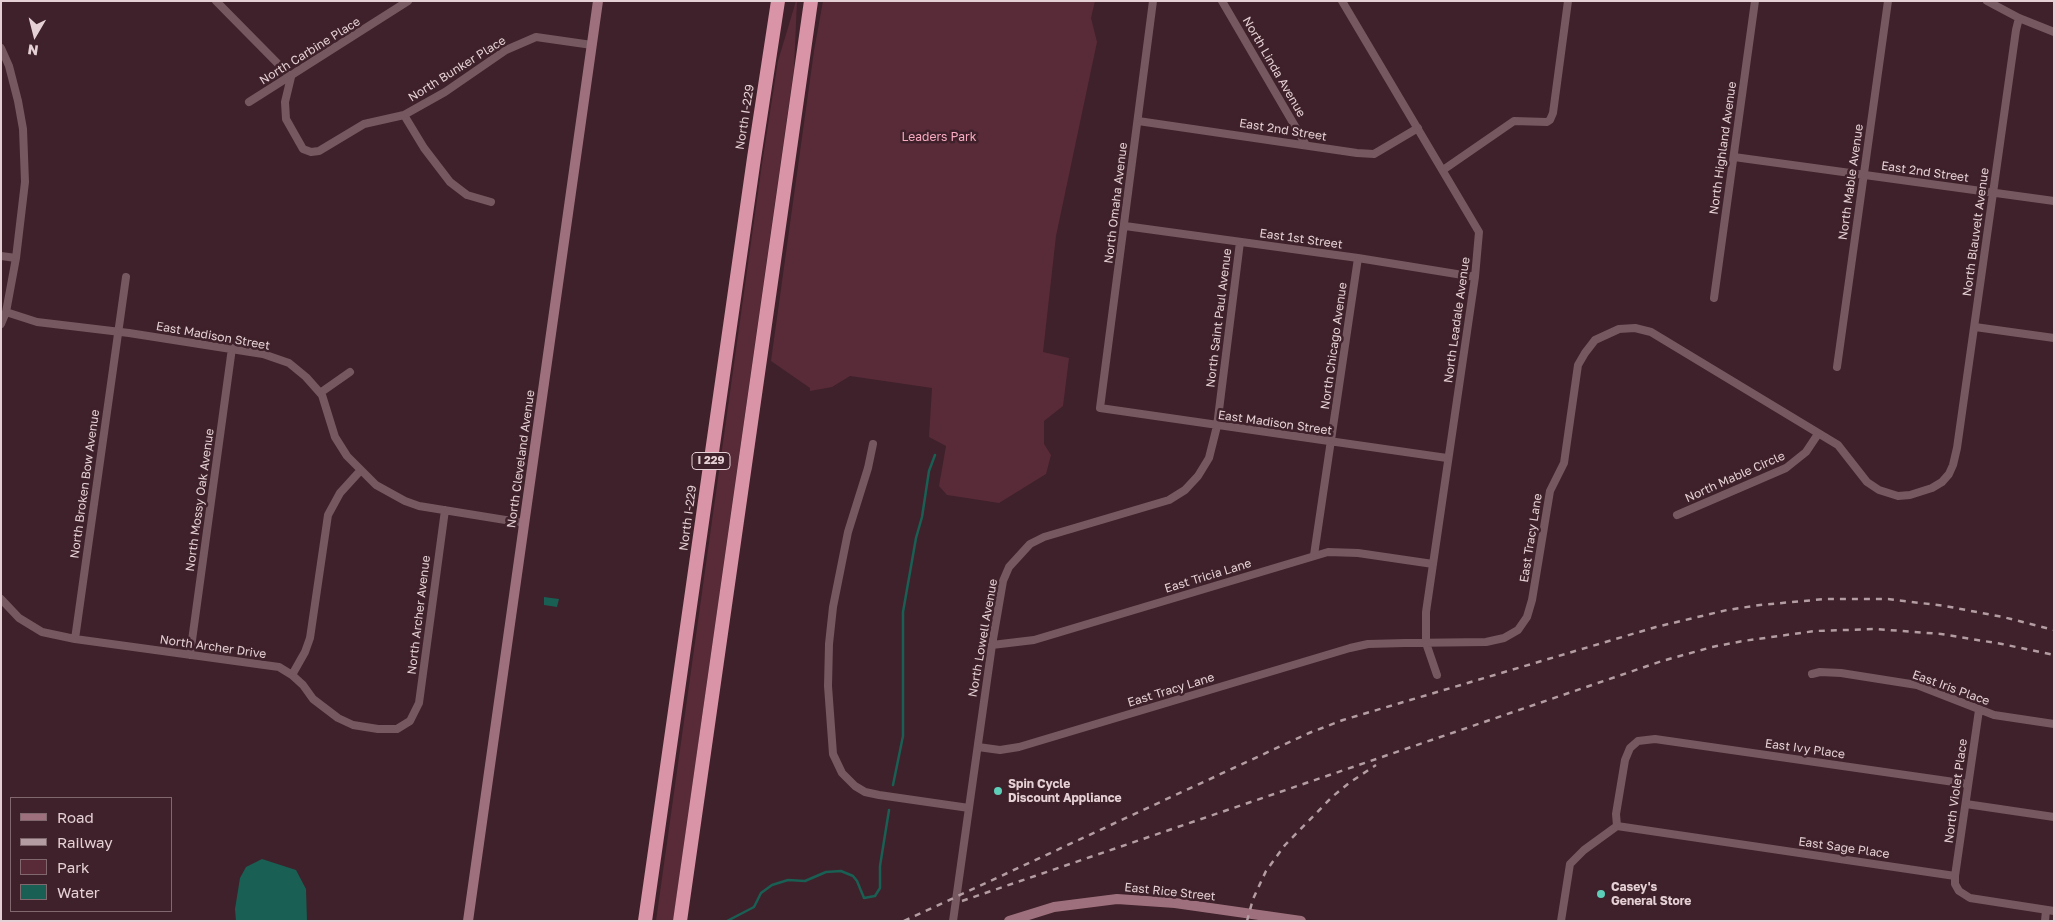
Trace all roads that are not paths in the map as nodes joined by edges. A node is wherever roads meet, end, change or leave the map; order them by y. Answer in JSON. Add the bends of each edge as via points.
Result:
{"nodes":[{"id":1,"x":216,"y":1,"type":"edge"},
{"id":2,"x":408,"y":1,"type":"edge"},
{"id":3,"x":598,"y":1,"type":"edge"},
{"id":4,"x":778,"y":1,"type":"edge"},
{"id":5,"x":811,"y":1,"type":"edge"},
{"id":6,"x":1154,"y":1,"type":"edge"},
{"id":7,"x":1222,"y":1,"type":"edge"},
{"id":8,"x":1342,"y":1,"type":"edge"},
{"id":9,"x":1568,"y":1,"type":"edge"},
{"id":10,"x":1755,"y":1,"type":"edge"},
{"id":11,"x":1888,"y":1,"type":"edge"},
{"id":12,"x":1988,"y":1,"type":"edge"},
{"id":13,"x":2019,"y":18,"type":"junction"},
{"id":14,"x":2054,"y":32,"type":"edge"},
{"id":15,"x":592,"y":45,"type":"junction"},
{"id":16,"x":1,"y":48,"type":"edge"},
{"id":17,"x":292,"y":77,"type":"junction"},
{"id":18,"x":250,"y":102,"type":"dead end"},
{"id":19,"x":404,"y":115,"type":"junction"},
{"id":20,"x":1138,"y":120,"type":"junction"},
{"id":21,"x":1418,"y":128,"type":"junction"},
{"id":22,"x":1306,"y":145,"type":"junction"},
{"id":23,"x":1734,"y":157,"type":"junction"},
{"id":24,"x":1443,"y":170,"type":"junction"},
{"id":25,"x":1863,"y":175,"type":"junction"},
{"id":26,"x":1993,"y":193,"type":"junction"},
{"id":27,"x":2054,"y":201,"type":"edge"},
{"id":28,"x":491,"y":202,"type":"dead end"},
{"id":29,"x":1125,"y":226,"type":"junction"},
{"id":30,"x":1240,"y":242,"type":"junction"},
{"id":31,"x":1,"y":256,"type":"edge"},
{"id":32,"x":16,"y":258,"type":"junction"},
{"id":33,"x":1358,"y":258,"type":"junction"},
{"id":34,"x":1475,"y":276,"type":"junction"},
{"id":35,"x":126,"y":277,"type":"dead end"},
{"id":36,"x":1714,"y":298,"type":"dead end"},
{"id":37,"x":6,"y":312,"type":"junction"},
{"id":38,"x":1,"y":324,"type":"edge"},
{"id":39,"x":1975,"y":327,"type":"junction"},
{"id":40,"x":119,"y":332,"type":"junction"},
{"id":41,"x":2054,"y":338,"type":"edge"},
{"id":42,"x":232,"y":348,"type":"junction"},
{"id":43,"x":1837,"y":367,"type":"dead end"},
{"id":44,"x":350,"y":372,"type":"dead end"},
{"id":45,"x":320,"y":393,"type":"junction"},
{"id":46,"x":1100,"y":408,"type":"joint"},
{"id":47,"x":1217,"y":426,"type":"junction"},
{"id":48,"x":1818,"y":434,"type":"junction"},
{"id":49,"x":1331,"y":442,"type":"junction"},
{"id":50,"x":872,"y":444,"type":"dead end"},
{"id":51,"x":1957,"y":448,"type":"joint"},
{"id":52,"x":1447,"y":458,"type":"junction"},
{"id":53,"x":360,"y":471,"type":"junction"},
{"id":54,"x":445,"y":510,"type":"junction"},
{"id":55,"x":1677,"y":515,"type":"dead end"},
{"id":56,"x":524,"y":523,"type":"junction"},
{"id":57,"x":1314,"y":555,"type":"junction"},
{"id":58,"x":1433,"y":564,"type":"junction"},
{"id":59,"x":1,"y":599,"type":"edge"},
{"id":60,"x":75,"y":639,"type":"junction"},
{"id":61,"x":1426,"y":644,"type":"junction"},
{"id":62,"x":992,"y":645,"type":"junction"},
{"id":63,"x":190,"y":655,"type":"junction"},
{"id":64,"x":1812,"y":674,"type":"dead end"},
{"id":65,"x":292,"y":675,"type":"junction"},
{"id":66,"x":1437,"y":675,"type":"dead end"},
{"id":67,"x":1980,"y":710,"type":"junction"},
{"id":68,"x":410,"y":721,"type":"joint"},
{"id":69,"x":2054,"y":724,"type":"edge"},
{"id":70,"x":978,"y":747,"type":"junction"},
{"id":71,"x":1968,"y":784,"type":"junction"},
{"id":72,"x":1966,"y":804,"type":"junction"},
{"id":73,"x":969,"y":808,"type":"junction"},
{"id":74,"x":2054,"y":817,"type":"edge"},
{"id":75,"x":1617,"y":826,"type":"junction"},
{"id":76,"x":1955,"y":876,"type":"junction"},
{"id":77,"x":2050,"y":910,"type":"edge"},
{"id":78,"x":468,"y":921,"type":"edge"},
{"id":79,"x":645,"y":921,"type":"edge"},
{"id":80,"x":680,"y":921,"type":"edge"},
{"id":81,"x":953,"y":921,"type":"edge"},
{"id":82,"x":1008,"y":921,"type":"edge"},
{"id":83,"x":1301,"y":921,"type":"edge"},
{"id":84,"x":1560,"y":921,"type":"edge"},
{"id":85,"x":2045,"y":921,"type":"edge"}],
"edges":[{"from":1,"to":17,"type":"street"},
{"from":2,"to":17,"type":"street","name":"North Carbine Place"},
{"from":3,"to":15,"type":"street","name":"North Cleveland Avenue"},
{"from":4,"to":79,"type":"highway","name":"North I-229","number":"I 229"},
{"from":5,"to":80,"type":"highway","number":"I 229"},
{"from":6,"to":20,"type":"street","name":"North Omaha Avenue"},
{"from":7,"to":22,"type":"street","name":"North Linda Avenue"},
{"from":8,"to":21,"type":"street","name":"North Leadale Avenue"},
{"from":9,"to":24,"type":"street","via":[[1553,113],[1547,122],[1514,121]]},
{"from":10,"to":23,"type":"street","name":"North Highland Avenue"},
{"from":11,"to":25,"type":"street","name":"North Mable Avenue"},
{"from":12,"to":13,"type":"street"},
{"from":13,"to":14,"type":"street"},
{"from":13,"to":26,"type":"street","name":"North Blauvelt Avenue"},
{"from":15,"to":19,"type":"street","name":"North Bunker Place","via":[[536,37],[506,50],[445,92]]},
{"from":15,"to":56,"type":"street","name":"North Cleveland Avenue"},
{"from":16,"to":32,"type":"street","via":[[18,101],[24,150],[25,182]]},
{"from":17,"to":18,"type":"street","name":"North Carbine Place"},
{"from":17,"to":19,"type":"street","name":"North Bunker Place","via":[[285,102],[286,119],[303,149],[311,152],[319,151],[364,124]]},
{"from":19,"to":28,"type":"street","via":[[450,182],[467,195]]},
{"from":20,"to":22,"type":"street","name":"East 2nd Street"},
{"from":20,"to":29,"type":"street","name":"North Omaha Avenue"},
{"from":21,"to":22,"type":"street","name":"East 2nd Street","via":[[1374,154]]},
{"from":21,"to":24,"type":"street","name":"North Leadale Avenue"},
{"from":23,"to":25,"type":"street","name":"East 2nd Street"},
{"from":23,"to":36,"type":"street","name":"North Highland Avenue"},
{"from":24,"to":34,"type":"street","name":"North Leadale Avenue","via":[[1479,232]]},
{"from":25,"to":26,"type":"street","name":"East 2nd Street"},
{"from":25,"to":43,"type":"street","name":"North Mable Avenue"},
{"from":26,"to":27,"type":"street","name":"East 2nd Street"},
{"from":26,"to":39,"type":"street","name":"North Blauvelt Avenue"},
{"from":29,"to":30,"type":"street","name":"East 1st Street"},
{"from":29,"to":46,"type":"street","name":"North Omaha Avenue"},
{"from":30,"to":33,"type":"street","name":"East 1st Street"},
{"from":30,"to":47,"type":"street","name":"North Saint Paul Avenue"},
{"from":31,"to":32,"type":"street"},
{"from":32,"to":37,"type":"street"},
{"from":33,"to":34,"type":"street","name":"East 1st Street"},
{"from":33,"to":49,"type":"street","name":"North Chicago Avenue"},
{"from":34,"to":52,"type":"street","name":"North Leadale Avenue"},
{"from":35,"to":40,"type":"street","name":"North Broken Bow Avenue"},
{"from":37,"to":38,"type":"street"},
{"from":37,"to":40,"type":"street","name":"East Madison Street","via":[[37,322]]},
{"from":39,"to":41,"type":"street"},
{"from":39,"to":51,"type":"street","name":"North Blauvelt Avenue"},
{"from":40,"to":42,"type":"street","name":"East Madison Street"},
{"from":40,"to":60,"type":"street","name":"North Broken Bow Avenue"},
{"from":42,"to":45,"type":"street","name":"East Madison Street","via":[[289,363]]},
{"from":42,"to":63,"type":"street","name":"North Mossy Oak Avenue"},
{"from":44,"to":45,"type":"street"},
{"from":45,"to":53,"type":"street","name":"East Madison Street","via":[[335,437]]},
{"from":46,"to":47,"type":"street","name":"East Madison Street"},
{"from":47,"to":49,"type":"street","name":"East Madison Street"},
{"from":47,"to":62,"type":"street","name":"North Lowell Avenue","via":[[1204,467],[1178,496],[1030,544],[1009,566],[1003,581]]},
{"from":48,"to":51,"type":"street","name":"East Tracy Lane","via":[[1838,445],[1872,486],[1898,496],[1918,493],[1942,482],[1953,465]]},
{"from":48,"to":55,"type":"street","name":"North Mable Circle","via":[[1806,452],[1786,468]]},
{"from":48,"to":61,"type":"street","name":"East Tracy Lane","via":[[1651,332],[1627,328],[1607,333],[1596,340],[1578,365],[1564,464],[1548,499],[1527,617],[1518,630],[1495,640]]},
{"from":49,"to":52,"type":"street","name":"East Madison Street"},
{"from":49,"to":57,"type":"street","name":"North Chicago Avenue"},
{"from":50,"to":73,"type":"street","via":[[838,572],[833,607],[828,686],[833,754],[842,773],[865,792]]},
{"from":52,"to":58,"type":"street","name":"North Leadale Avenue"},
{"from":53,"to":54,"type":"street","name":"East Madison Street","via":[[376,485],[405,501]]},
{"from":53,"to":65,"type":"street","via":[[340,493],[328,515],[310,638]]},
{"from":54,"to":56,"type":"street","name":"East Madison Street"},
{"from":54,"to":68,"type":"street","name":"North Archer Avenue","via":[[419,703]]},
{"from":56,"to":78,"type":"street","name":"North Cleveland Avenue"},
{"from":57,"to":58,"type":"street","name":"East Tricia Lane","via":[[1336,550]]},
{"from":57,"to":62,"type":"street","name":"East Tricia Lane","via":[[1034,640]]},
{"from":58,"to":61,"type":"street","name":"North Leadale Avenue","via":[[1426,612]]},
{"from":59,"to":60,"type":"street","name":"North Archer Drive","via":[[19,618],[42,632]]},
{"from":60,"to":63,"type":"street","name":"North Archer Drive"},
{"from":61,"to":66,"type":"street","name":"North Leadale Avenue"},
{"from":61,"to":70,"type":"street","name":"East Tracy Lane","via":[[1368,644],[1350,648],[1019,747],[1000,750]]},
{"from":62,"to":70,"type":"street","name":"North Lowell Avenue"},
{"from":63,"to":65,"type":"street","name":"North Archer Drive","via":[[279,667]]},
{"from":64,"to":67,"type":"street","name":"East Iris Place","via":[[1840,673],[1917,685]]},
{"from":65,"to":68,"type":"street","name":"North Archer Drive","via":[[313,699],[353,725],[397,729]]},
{"from":67,"to":69,"type":"street","name":"East Iris Place","via":[[2003,717]]},
{"from":67,"to":71,"type":"street","name":"North Violet Place"},
{"from":70,"to":73,"type":"street","name":"North Lowell Avenue"},
{"from":71,"to":72,"type":"street","name":"North Violet Place"},
{"from":71,"to":75,"type":"street","name":"East Ivy Place","via":[[1655,739],[1638,741],[1630,748],[1625,760]]},
{"from":72,"to":74,"type":"street"},
{"from":72,"to":76,"type":"street","name":"North Violet Place"},
{"from":73,"to":81,"type":"street","name":"North Lowell Avenue"},
{"from":75,"to":76,"type":"street","name":"East Sage Place"},
{"from":75,"to":84,"type":"street","via":[[1570,864]]},
{"from":76,"to":77,"type":"street","via":[[1959,891],[1970,898]]},
{"from":77,"to":85,"type":"street"},
{"from":82,"to":83,"type":"street","name":"East Rice Street","via":[[1054,907],[1117,899],[1175,902]]}]}
